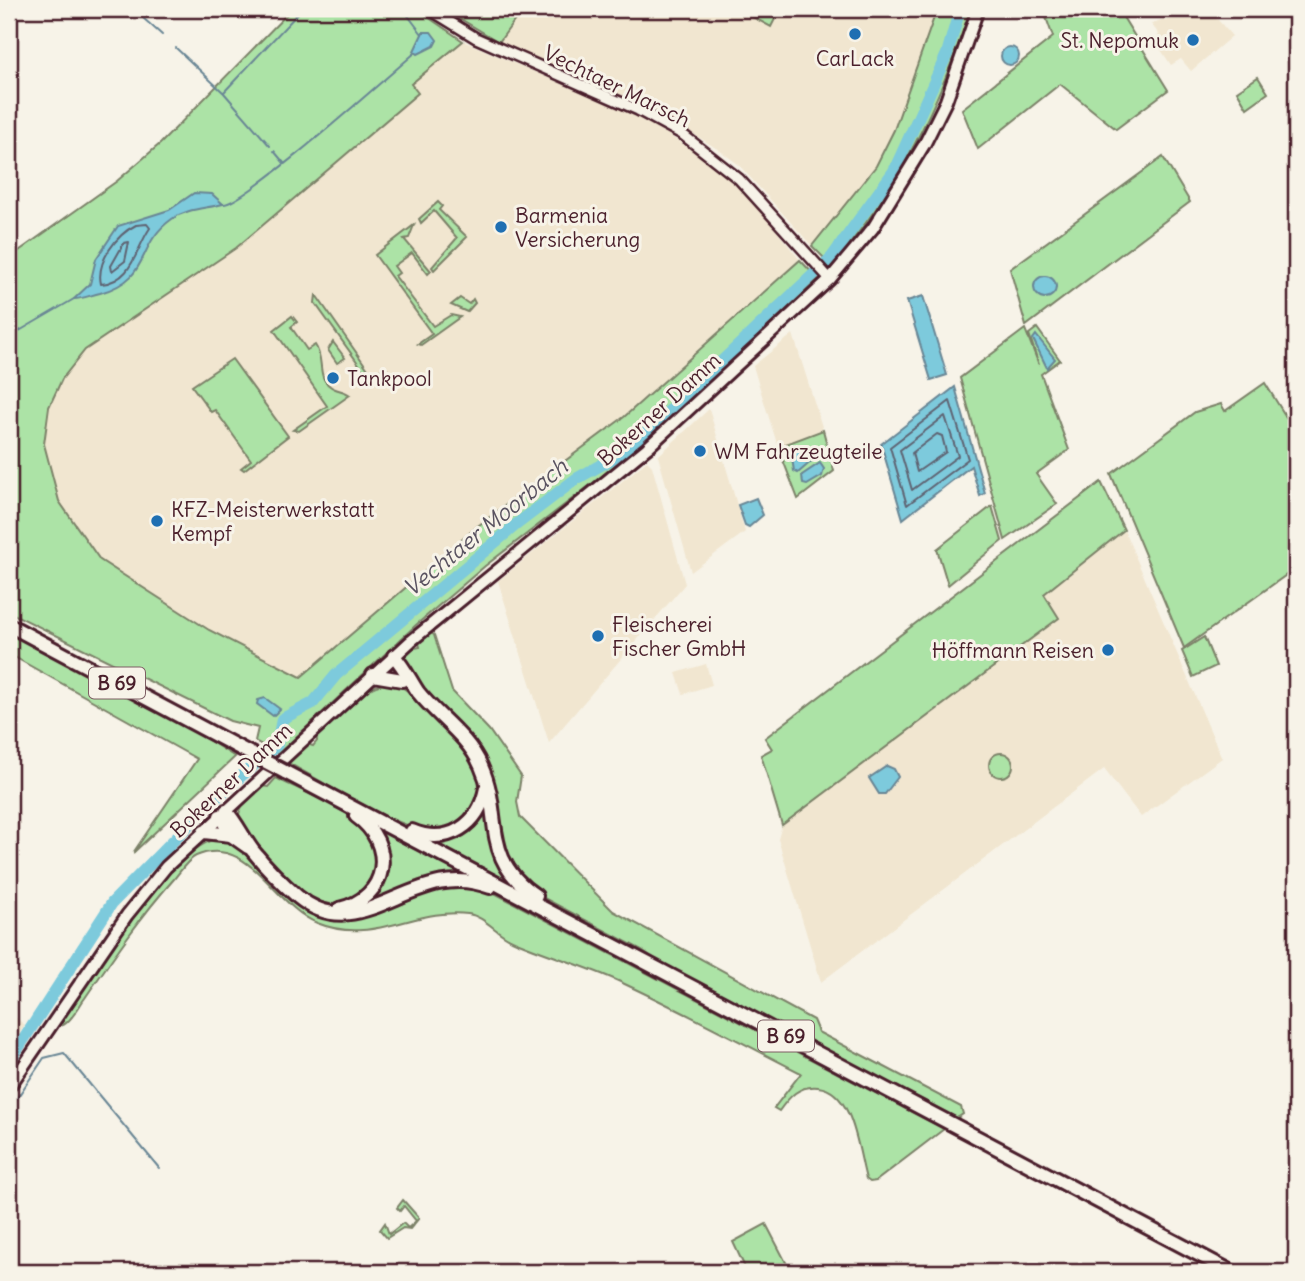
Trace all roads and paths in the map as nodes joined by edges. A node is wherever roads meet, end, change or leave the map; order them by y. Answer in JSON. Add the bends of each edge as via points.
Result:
{"nodes":[{"id":1,"x":429,"y":9,"type":"edge"},
{"id":2,"x":978,"y":9,"type":"edge"},
{"id":3,"x":827,"y":276,"type":"junction"},
{"id":4,"x":9,"y":625,"type":"edge"},
{"id":5,"x":391,"y":658,"type":"junction"},
{"id":6,"x":373,"y":676,"type":"junction"},
{"id":7,"x":402,"y":680,"type":"junction"},
{"id":8,"x":419,"y":692,"type":"junction"},
{"id":9,"x":486,"y":784,"type":"junction"},
{"id":10,"x":315,"y":788,"type":"junction"},
{"id":11,"x":355,"y":808,"type":"junction"},
{"id":12,"x":223,"y":814,"type":"junction"},
{"id":13,"x":204,"y":832,"type":"junction"},
{"id":14,"x":231,"y":835,"type":"junction"},
{"id":15,"x":252,"y":850,"type":"junction"},
{"id":16,"x":545,"y":908,"type":"junction"},
{"id":17,"x":328,"y":910,"type":"junction"},
{"id":18,"x":572,"y":923,"type":"junction"},
{"id":19,"x":9,"y":1087,"type":"edge"},
{"id":20,"x":1232,"y":1272,"type":"edge"}],
"edges":[{"from":1,"to":3,"type":"street","name":"Vechtaer Marsch","via":[[477,38],[682,134],[739,179]]},
{"from":2,"to":3,"type":"main road","name":"Bokerner Damm","via":[[946,101],[924,145],[873,228]]},
{"from":3,"to":5,"type":"main road","name":"Bokerner Damm","via":[[647,449]]},
{"from":4,"to":10,"type":"main road","number":"B 69","bridge":true},
{"from":5,"to":6,"type":"main road","name":"Bokerner Damm"},
{"from":5,"to":7,"type":"main road"},
{"from":5,"to":8,"type":"main road"},
{"from":6,"to":7,"type":"main road"},
{"from":6,"to":12,"type":"main road","name":"Bokerner Damm"},
{"from":7,"to":8,"type":"main road"},
{"from":8,"to":9,"type":"main road","via":[[475,755]]},
{"from":9,"to":11,"type":"main road","via":[[472,820],[444,836],[418,833]]},
{"from":9,"to":18,"type":"main road","via":[[495,841],[507,868],[524,888]]},
{"from":10,"to":11,"type":"main road","number":"B 69"},
{"from":10,"to":17,"type":"main road","via":[[366,823],[380,845],[382,859],[375,885],[367,895],[355,905]]},
{"from":11,"to":16,"type":"main road","number":"B 69"},
{"from":12,"to":13,"type":"main road","name":"Bokerner Damm"},
{"from":12,"to":14,"type":"main road"},
{"from":12,"to":15,"type":"main road"},
{"from":13,"to":14,"type":"main road"},
{"from":13,"to":19,"type":"main road","name":"Bokerner Damm","via":[[166,867],[127,915]]},
{"from":14,"to":15,"type":"main road"},
{"from":15,"to":17,"type":"main road","via":[[299,898]]},
{"from":16,"to":17,"type":"main road","via":[[530,907],[488,886],[459,879],[417,887],[359,913]]},
{"from":16,"to":18,"type":"main road","number":"B 69"},
{"from":18,"to":20,"type":"main road","number":"B 69"}]}
